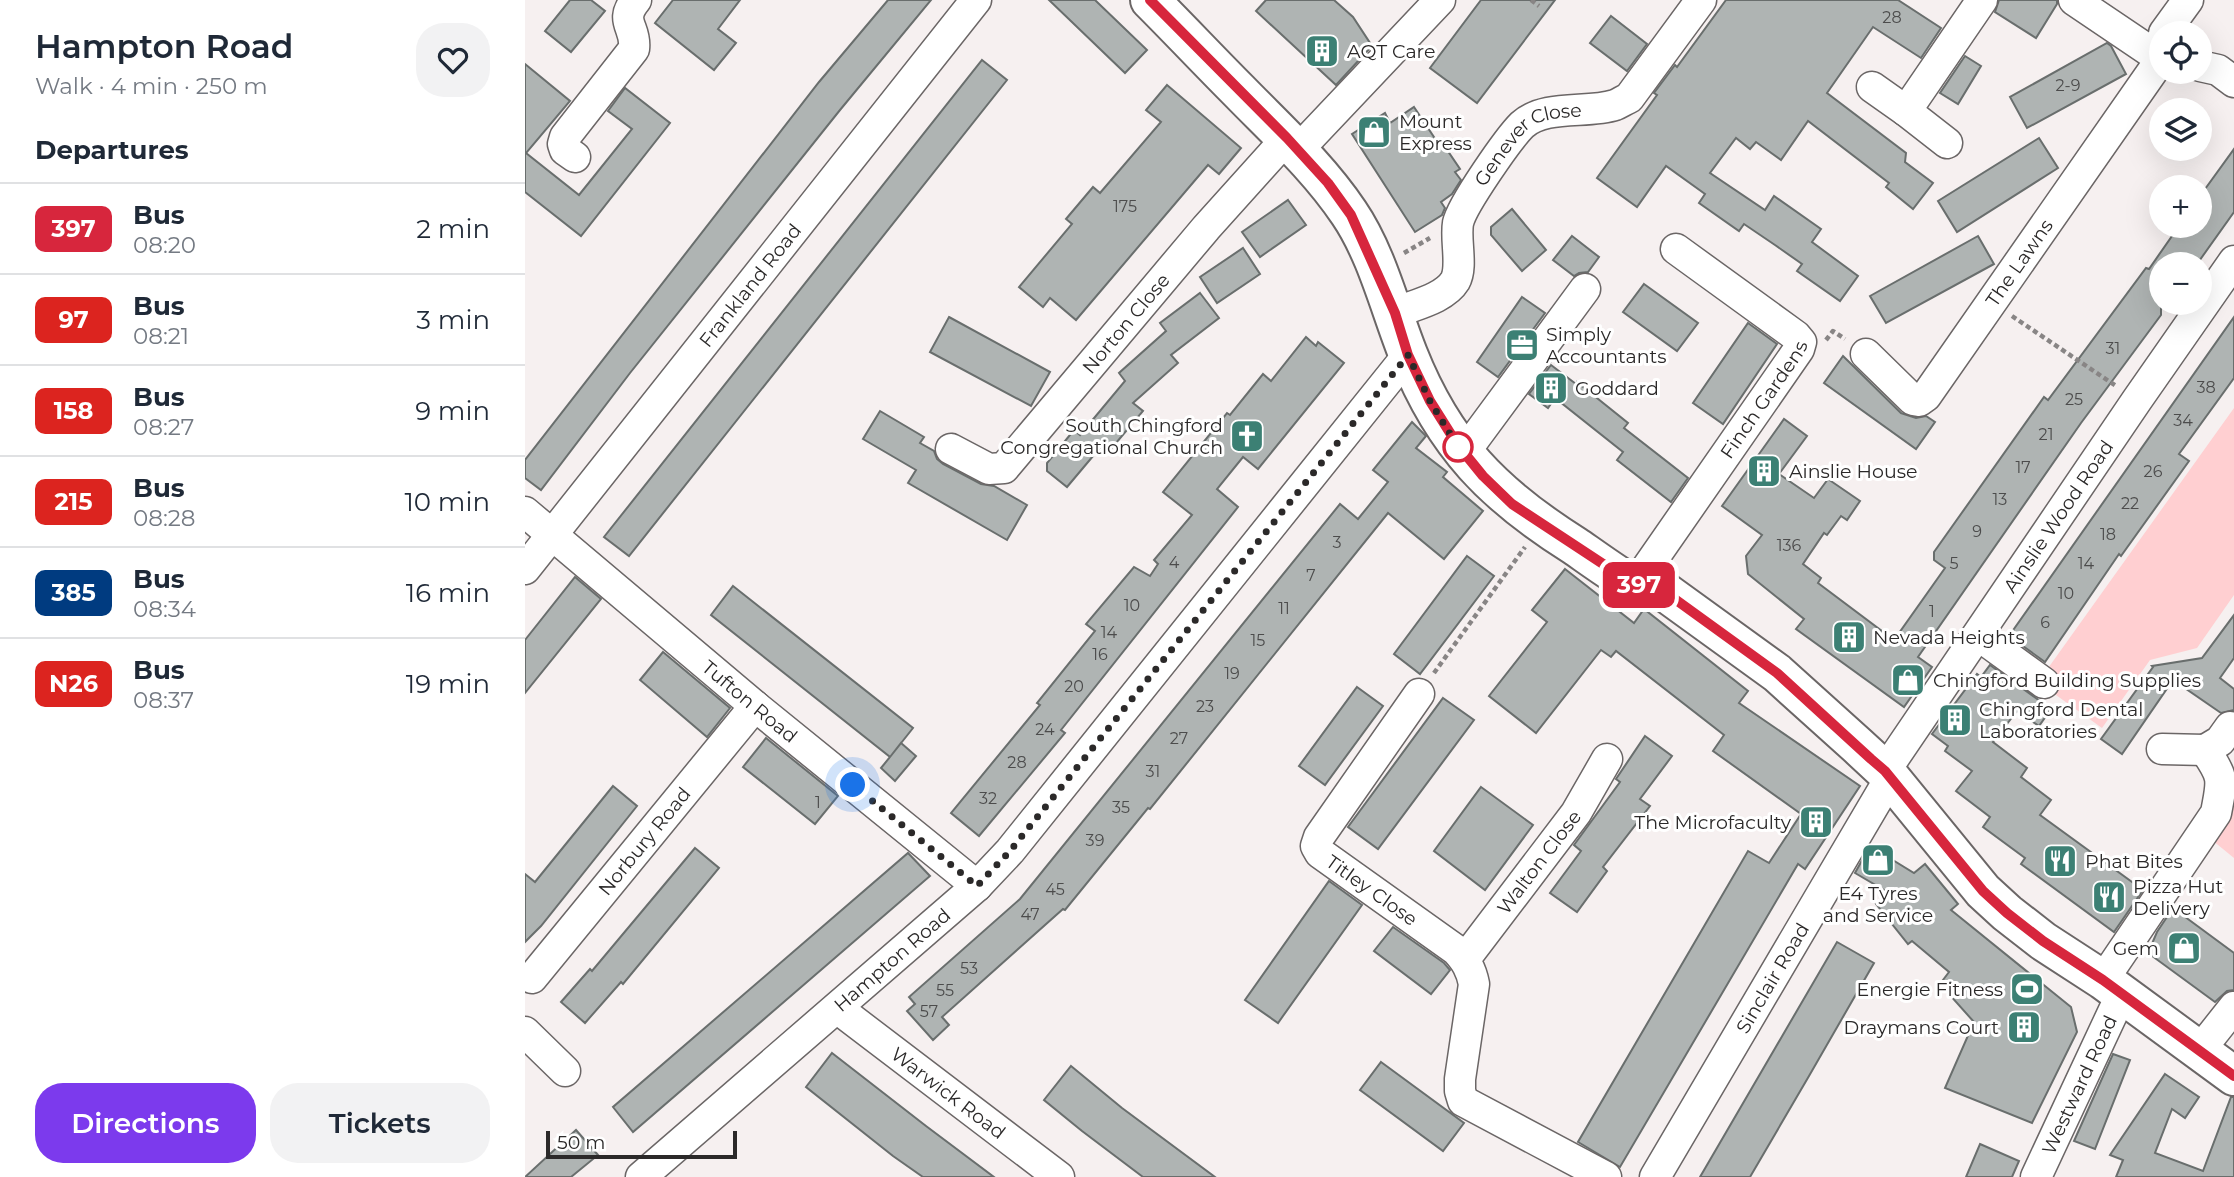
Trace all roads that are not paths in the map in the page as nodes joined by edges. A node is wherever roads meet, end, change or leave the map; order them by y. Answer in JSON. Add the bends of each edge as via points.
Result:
{"nodes":[{"id":1,"x":636,"y":0,"type":"edge"},
{"id":2,"x":976,"y":0,"type":"edge"},
{"id":3,"x":1150,"y":0,"type":"edge"},
{"id":4,"x":1440,"y":0,"type":"edge"},
{"id":5,"x":1701,"y":0,"type":"edge"},
{"id":6,"x":1982,"y":0,"type":"edge"},
{"id":7,"x":2074,"y":0,"type":"edge"},
{"id":8,"x":2188,"y":0,"type":"edge"},
{"id":9,"x":2176,"y":21,"type":"edge"},
{"id":10,"x":2149,"y":44,"type":"edge"},
{"id":11,"x":2149,"y":65,"type":"edge"},
{"id":12,"x":2212,"y":69,"type":"edge"},
{"id":13,"x":2234,"y":82,"type":"edge"},
{"id":14,"x":1872,"y":87,"type":"dead end"},
{"id":15,"x":1906,"y":111,"type":"junction"},
{"id":16,"x":1292,"y":144,"type":"junction"},
{"id":17,"x":1948,"y":144,"type":"dead end"},
{"id":18,"x":575,"y":158,"type":"dead end"},
{"id":19,"x":1686,"y":256,"type":"dead end"},
{"id":20,"x":2234,"y":261,"type":"edge"},
{"id":21,"x":1585,"y":289,"type":"dead end"},
{"id":22,"x":1395,"y":313,"type":"junction"},
{"id":23,"x":1866,"y":354,"type":"dead end"},
{"id":24,"x":1408,"y":355,"type":"junction"},
{"id":25,"x":951,"y":449,"type":"dead end"},
{"id":26,"x":1464,"y":453,"type":"junction"},
{"id":27,"x":525,"y":512,"type":"edge"},
{"id":28,"x":551,"y":536,"type":"junction"},
{"id":29,"x":525,"y":569,"type":"edge"},
{"id":30,"x":1635,"y":585,"type":"junction"},
{"id":31,"x":1978,"y":635,"type":"junction"},
{"id":32,"x":2044,"y":682,"type":"dead end"},
{"id":33,"x":1419,"y":694,"type":"road end"},
{"id":34,"x":755,"y":706,"type":"junction"},
{"id":35,"x":2230,"y":727,"type":"dead end"},
{"id":36,"x":2162,"y":749,"type":"dead end"},
{"id":37,"x":2205,"y":750,"type":"junction"},
{"id":38,"x":1607,"y":759,"type":"dead end"},
{"id":39,"x":1887,"y":775,"type":"junction"},
{"id":40,"x":977,"y":886,"type":"junction"},
{"id":41,"x":1465,"y":959,"type":"junction"},
{"id":42,"x":532,"y":978,"type":"dead end"},
{"id":43,"x":2112,"y":986,"type":"junction"},
{"id":44,"x":2234,"y":1007,"type":"edge"},
{"id":45,"x":837,"y":1008,"type":"junction"},
{"id":46,"x":525,"y":1032,"type":"edge"},
{"id":47,"x":2200,"y":1050,"type":"junction"},
{"id":48,"x":565,"y":1071,"type":"dead end"},
{"id":49,"x":2234,"y":1076,"type":"edge"},
{"id":50,"x":641,"y":1177,"type":"edge"},
{"id":51,"x":1059,"y":1177,"type":"edge"},
{"id":52,"x":1606,"y":1177,"type":"edge"},
{"id":53,"x":1655,"y":1177,"type":"edge"},
{"id":54,"x":2036,"y":1177,"type":"edge"}],
"edges":[{"from":1,"to":18,"type":"street","via":[[627,19],[633,49],[565,136],[565,150]]},
{"from":2,"to":28,"type":"street","name":"Frankland Road"},
{"from":3,"to":16,"type":"main road"},
{"from":4,"to":16,"type":"street","name":"Norton Close"},
{"from":5,"to":22,"type":"street","name":"Genever Close","via":[[1629,98],[1613,106],[1545,114],[1523,125],[1458,222],[1455,281],[1432,298]]},
{"from":6,"to":15,"type":"street"},
{"from":7,"to":10,"type":"street"},
{"from":8,"to":9,"type":"street","name":"The Lawns"},
{"from":11,"to":23,"type":"street","name":"The Lawns","via":[[1926,396],[1913,400]]},
{"from":12,"to":13,"type":"street"},
{"from":14,"to":15,"type":"street"},
{"from":15,"to":17,"type":"street"},
{"from":16,"to":22,"type":"main road","via":[[1351,215]]},
{"from":16,"to":25,"type":"street","name":"Norton Close","via":[[1213,219],[1004,468],[989,469]]},
{"from":19,"to":30,"type":"street","name":"Finch Gardens","via":[[1801,342]]},
{"from":20,"to":31,"type":"street","name":"Ainslie Wood Road"},
{"from":21,"to":26,"type":"street"},
{"from":22,"to":24,"type":"main road"},
{"from":24,"to":26,"type":"main road","via":[[1430,401]]},
{"from":24,"to":40,"type":"street","name":"Hampton Road","via":[[1010,851]]},
{"from":26,"to":30,"type":"main road","via":[[1512,504]]},
{"from":27,"to":28,"type":"street","name":"Tufton Road"},
{"from":28,"to":29,"type":"street","name":"Frankland Road"},
{"from":28,"to":34,"type":"street","name":"Tufton Road"},
{"from":30,"to":39,"type":"main road","via":[[1654,584],[1777,673]]},
{"from":31,"to":32,"type":"street"},
{"from":31,"to":39,"type":"street","name":"Ainslie Wood Road"},
{"from":33,"to":41,"type":"street","name":"Titley Close","via":[[1316,846]]},
{"from":34,"to":40,"type":"street","name":"Tufton Road"},
{"from":34,"to":42,"type":"street","name":"Norbury Road"},
{"from":35,"to":37,"type":"street","via":[[2220,741]]},
{"from":36,"to":37,"type":"street"},
{"from":37,"to":43,"type":"street","name":"Westward Road","via":[[2221,775],[2216,813]]},
{"from":38,"to":41,"type":"street","name":"Walton Close","via":[[1576,813]]},
{"from":39,"to":43,"type":"main road","via":[[1983,891],[2043,941]]},
{"from":39,"to":53,"type":"street","name":"Sinclair Road"},
{"from":40,"to":45,"type":"street","name":"Hampton Road"},
{"from":41,"to":52,"type":"street","via":[[1473,984],[1460,1079],[1463,1101]]},
{"from":43,"to":47,"type":"main road"},
{"from":43,"to":54,"type":"street","name":"Westward Road"},
{"from":44,"to":47,"type":"street"},
{"from":45,"to":50,"type":"street","name":"Hampton Road"},
{"from":45,"to":51,"type":"street","name":"Warwick Road"},
{"from":46,"to":48,"type":"street"},
{"from":47,"to":49,"type":"main road"}]}
